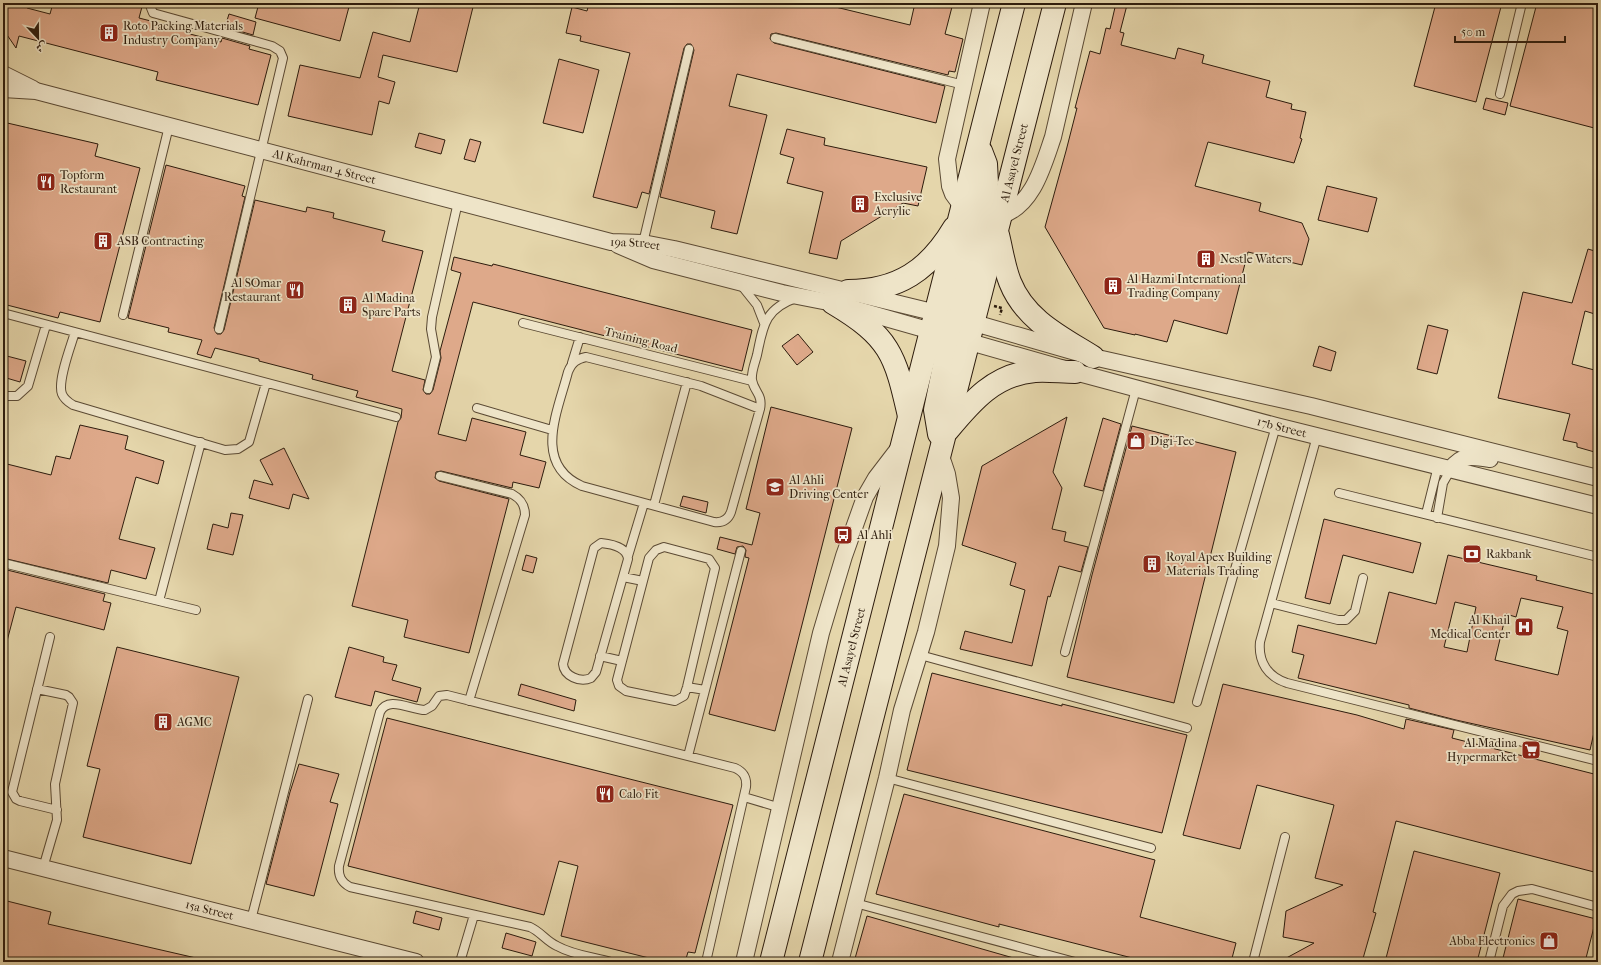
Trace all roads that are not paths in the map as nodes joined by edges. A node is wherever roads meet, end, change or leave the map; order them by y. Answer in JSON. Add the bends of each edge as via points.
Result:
{"nodes":[{"id":1,"x":149,"y":3,"type":"edge"},
{"id":2,"x":982,"y":3,"type":"edge"},
{"id":3,"x":1014,"y":3,"type":"edge"},
{"id":4,"x":1055,"y":3,"type":"edge"},
{"id":5,"x":1084,"y":3,"type":"edge"},
{"id":6,"x":1522,"y":3,"type":"edge"},
{"id":7,"x":775,"y":38,"type":"dead end"},
{"id":8,"x":689,"y":49,"type":"dead end"},
{"id":9,"x":3,"y":74,"type":"edge"},
{"id":10,"x":964,"y":85,"type":"junction"},
{"id":11,"x":3,"y":89,"type":"edge"},
{"id":12,"x":36,"y":91,"type":"junction"},
{"id":13,"x":1500,"y":94,"type":"dead end"},
{"id":14,"x":169,"y":126,"type":"junction"},
{"id":15,"x":979,"y":147,"type":"junction"},
{"id":16,"x":262,"y":150,"type":"junction"},
{"id":17,"x":458,"y":202,"type":"junction"},
{"id":18,"x":963,"y":211,"type":"junction"},
{"id":19,"x":999,"y":224,"type":"junction"},
{"id":20,"x":612,"y":242,"type":"junction"},
{"id":21,"x":643,"y":243,"type":"junction"},
{"id":22,"x":738,"y":282,"type":"junction"},
{"id":23,"x":801,"y":297,"type":"junction"},
{"id":24,"x":841,"y":297,"type":"junction"},
{"id":25,"x":3,"y":313,"type":"edge"},
{"id":26,"x":123,"y":315,"type":"dead end"},
{"id":27,"x":523,"y":323,"type":"dead end"},
{"id":28,"x":764,"y":323,"type":"junction"},
{"id":29,"x":46,"y":324,"type":"junction"},
{"id":30,"x":953,"y":327,"type":"junction"},
{"id":31,"x":219,"y":329,"type":"dead end"},
{"id":32,"x":75,"y":332,"type":"junction"},
{"id":33,"x":580,"y":337,"type":"junction"},
{"id":34,"x":1093,"y":357,"type":"junction"},
{"id":35,"x":572,"y":364,"type":"junction"},
{"id":36,"x":1075,"y":372,"type":"junction"},
{"id":37,"x":752,"y":381,"type":"junction"},
{"id":38,"x":687,"y":382,"type":"junction"},
{"id":39,"x":266,"y":383,"type":"junction"},
{"id":40,"x":428,"y":389,"type":"dead end"},
{"id":41,"x":1136,"y":389,"type":"junction"},
{"id":42,"x":3,"y":396,"type":"edge"},
{"id":43,"x":477,"y":408,"type":"dead end"},
{"id":44,"x":760,"y":409,"type":"junction"},
{"id":45,"x":396,"y":417,"type":"dead end"},
{"id":46,"x":910,"y":420,"type":"junction"},
{"id":47,"x":1276,"y":426,"type":"junction"},
{"id":48,"x":552,"y":430,"type":"junction"},
{"id":49,"x":1317,"y":436,"type":"junction"},
{"id":50,"x":200,"y":442,"type":"junction"},
{"id":51,"x":903,"y":443,"type":"junction"},
{"id":52,"x":942,"y":443,"type":"junction"},
{"id":53,"x":1444,"y":468,"type":"junction"},
{"id":54,"x":1559,"y":468,"type":"junction"},
{"id":55,"x":440,"y":476,"type":"dead end"},
{"id":56,"x":1598,"y":478,"type":"edge"},
{"id":57,"x":1340,"y":493,"type":"dead end"},
{"id":58,"x":644,"y":503,"type":"junction"},
{"id":59,"x":654,"y":505,"type":"junction"},
{"id":60,"x":1598,"y":506,"type":"edge"},
{"id":61,"x":1426,"y":514,"type":"junction"},
{"id":62,"x":1437,"y":518,"type":"junction"},
{"id":63,"x":741,"y":551,"type":"dead end"},
{"id":64,"x":628,"y":556,"type":"junction"},
{"id":65,"x":1598,"y":557,"type":"edge"},
{"id":66,"x":3,"y":563,"type":"edge"},
{"id":67,"x":623,"y":577,"type":"junction"},
{"id":68,"x":1363,"y":578,"type":"dead end"},
{"id":69,"x":643,"y":581,"type":"junction"},
{"id":70,"x":159,"y":601,"type":"junction"},
{"id":71,"x":1271,"y":603,"type":"junction"},
{"id":72,"x":196,"y":610,"type":"dead end"},
{"id":73,"x":50,"y":637,"type":"dead end"},
{"id":74,"x":1065,"y":652,"type":"dead end"},
{"id":75,"x":920,"y":655,"type":"junction"},
{"id":76,"x":600,"y":656,"type":"junction"},
{"id":77,"x":622,"y":661,"type":"junction"},
{"id":78,"x":686,"y":687,"type":"junction"},
{"id":79,"x":37,"y":689,"type":"junction"},
{"id":80,"x":705,"y":690,"type":"junction"},
{"id":81,"x":308,"y":699,"type":"dead end"},
{"id":82,"x":470,"y":701,"type":"junction"},
{"id":83,"x":1198,"y":702,"type":"dead end"},
{"id":84,"x":1187,"y":728,"type":"dead end"},
{"id":85,"x":688,"y":756,"type":"junction"},
{"id":86,"x":1598,"y":761,"type":"edge"},
{"id":87,"x":887,"y":778,"type":"junction"},
{"id":88,"x":744,"y":797,"type":"junction"},
{"id":89,"x":781,"y":808,"type":"junction"},
{"id":90,"x":57,"y":810,"type":"junction"},
{"id":91,"x":1285,"y":837,"type":"dead end"},
{"id":92,"x":1151,"y":848,"type":"dead end"},
{"id":93,"x":3,"y":858,"type":"edge"},
{"id":94,"x":43,"y":868,"type":"junction"},
{"id":95,"x":855,"y":903,"type":"junction"},
{"id":96,"x":1598,"y":908,"type":"edge"},
{"id":97,"x":474,"y":915,"type":"junction"},
{"id":98,"x":250,"y":920,"type":"junction"},
{"id":99,"x":416,"y":962,"type":"edge"},
{"id":100,"x":460,"y":962,"type":"edge"},
{"id":101,"x":611,"y":962,"type":"edge"},
{"id":102,"x":706,"y":962,"type":"edge"},
{"id":103,"x":744,"y":962,"type":"edge"},
{"id":104,"x":771,"y":962,"type":"edge"},
{"id":105,"x":810,"y":962,"type":"edge"},
{"id":106,"x":840,"y":962,"type":"edge"},
{"id":107,"x":1075,"y":962,"type":"edge"},
{"id":108,"x":1253,"y":962,"type":"edge"},
{"id":109,"x":1489,"y":962,"type":"edge"}],
"edges":[{"from":1,"to":16,"type":"lane","via":[[151,12],[156,14],[272,46],[280,51],[283,62]]},
{"from":2,"to":10,"type":"street"},
{"from":3,"to":15,"type":"main road","name":"Al Asayel Street"},
{"from":4,"to":19,"type":"main road","name":"Al Asayel Street"},
{"from":5,"to":19,"type":"street","via":[[1053,137],[1024,202]]},
{"from":6,"to":13,"type":"lane"},
{"from":7,"to":10,"type":"lane"},
{"from":8,"to":21,"type":"lane"},
{"from":9,"to":12,"type":"street","name":"Al Kahrman 4 Street"},
{"from":10,"to":18,"type":"street","via":[[946,168],[953,194]]},
{"from":11,"to":12,"type":"street","name":"Al Kahrman 4 Street"},
{"from":12,"to":14,"type":"street","name":"Al Kahrman 4 Street"},
{"from":14,"to":16,"type":"street","name":"Al Kahrman 4 Street"},
{"from":14,"to":26,"type":"lane"},
{"from":15,"to":18,"type":"main road","name":"Al Asayel Street"},
{"from":15,"to":30,"type":"main road","via":[[986,164],[987,183]]},
{"from":16,"to":17,"type":"street","name":"Al Kahrman 4 Street"},
{"from":16,"to":31,"type":"lane"},
{"from":17,"to":20,"type":"street","name":"Al Kahrman 4 Street"},
{"from":17,"to":40,"type":"lane","via":[[432,318],[431,329],[436,357]]},
{"from":18,"to":24,"type":"main road","via":[[940,249],[909,277],[886,287]]},
{"from":18,"to":30,"type":"main road","name":"Al Asayel Street"},
{"from":19,"to":30,"type":"main road","name":"Al Asayel Street"},
{"from":19,"to":34,"type":"main road","via":[[1010,283],[1027,310],[1044,326]]},
{"from":20,"to":21,"type":"street","name":"19a Street"},
{"from":20,"to":22,"type":"street","name":"19a Street","via":[[653,260]]},
{"from":21,"to":24,"type":"street","name":"19a Street","via":[[674,249]]},
{"from":22,"to":23,"type":"street","name":"19a Street"},
{"from":22,"to":28,"type":"lane","via":[[757,305]]},
{"from":23,"to":24,"type":"street","name":"19a Street"},
{"from":23,"to":28,"type":"lane","via":[[784,304]]},
{"from":24,"to":30,"type":"street","name":"19a Street"},
{"from":24,"to":46,"type":"main road","via":[[887,348],[901,379]]},
{"from":25,"to":29,"type":"lane"},
{"from":27,"to":33,"type":"lane","name":"Training Road"},
{"from":28,"to":37,"type":"lane"},
{"from":29,"to":32,"type":"lane"},
{"from":29,"to":42,"type":"lane","via":[[28,386],[17,396]]},
{"from":30,"to":34,"type":"street"},
{"from":30,"to":36,"type":"street","name":"17b Street"},
{"from":30,"to":46,"type":"main road","name":"Al Asayel Street"},
{"from":30,"to":52,"type":"main road","name":"Al Asayel Street"},
{"from":32,"to":39,"type":"lane"},
{"from":32,"to":50,"type":"lane","via":[[61,383],[62,394],[68,402]]},
{"from":33,"to":35,"type":"lane"},
{"from":33,"to":37,"type":"lane","name":"Training Road"},
{"from":34,"to":54,"type":"street","via":[[1311,406]]},
{"from":35,"to":38,"type":"lane","via":[[586,357]]},
{"from":35,"to":48,"type":"lane"},
{"from":36,"to":41,"type":"street","name":"17b Street"},
{"from":36,"to":52,"type":"main road","via":[[1022,373],[994,384],[968,406]]},
{"from":37,"to":44,"type":"lane","via":[[760,395]]},
{"from":38,"to":44,"type":"lane","via":[[727,394]]},
{"from":38,"to":59,"type":"lane"},
{"from":39,"to":45,"type":"lane"},
{"from":39,"to":50,"type":"lane","via":[[249,442],[232,450]]},
{"from":41,"to":47,"type":"street","name":"17b Street"},
{"from":41,"to":74,"type":"lane"},
{"from":43,"to":48,"type":"lane"},
{"from":44,"to":59,"type":"lane","via":[[732,512],[727,520],[714,522]]},
{"from":46,"to":51,"type":"main road","name":"Al Asayel Street"},
{"from":47,"to":49,"type":"street","name":"17b Street"},
{"from":47,"to":83,"type":"lane"},
{"from":48,"to":58,"type":"lane","via":[[555,461],[572,481]]},
{"from":49,"to":53,"type":"street","name":"17b Street"},
{"from":49,"to":71,"type":"lane"},
{"from":50,"to":70,"type":"lane"},
{"from":51,"to":89,"type":"street","via":[[865,497],[850,536],[821,633]]},
{"from":51,"to":104,"type":"main road","name":"Al Asayel Street"},
{"from":52,"to":75,"type":"street","via":[[951,498],[950,523],[942,569]]},
{"from":52,"to":105,"type":"main road","name":"Al Asayel Street"},
{"from":53,"to":54,"type":"street","via":[[1472,457]]},
{"from":53,"to":60,"type":"street","name":"17b Street"},
{"from":53,"to":61,"type":"lane"},
{"from":53,"to":62,"type":"lane"},
{"from":54,"to":56,"type":"street"},
{"from":55,"to":82,"type":"lane","via":[[512,494],[520,500],[524,510]]},
{"from":57,"to":61,"type":"lane"},
{"from":58,"to":59,"type":"lane"},
{"from":58,"to":64,"type":"lane"},
{"from":61,"to":62,"type":"lane"},
{"from":62,"to":65,"type":"lane"},
{"from":63,"to":80,"type":"lane"},
{"from":64,"to":67,"type":"lane"},
{"from":64,"to":76,"type":"lane","via":[[622,549],[604,543],[594,548],[564,668],[569,676],[588,680],[594,676]]},
{"from":66,"to":70,"type":"lane"},
{"from":67,"to":69,"type":"lane"},
{"from":67,"to":76,"type":"lane"},
{"from":68,"to":71,"type":"lane","via":[[1355,611],[1346,620]]},
{"from":69,"to":77,"type":"lane"},
{"from":69,"to":78,"type":"lane","via":[[649,558],[660,548],[709,559],[714,565],[715,571]]},
{"from":70,"to":72,"type":"lane"},
{"from":71,"to":86,"type":"lane","via":[[1259,650],[1267,671],[1280,680]]},
{"from":73,"to":79,"type":"lane"},
{"from":75,"to":84,"type":"lane"},
{"from":75,"to":87,"type":"street","via":[[906,698]]},
{"from":76,"to":77,"type":"lane"},
{"from":77,"to":78,"type":"lane","via":[[617,680],[622,689],[675,701],[682,698]]},
{"from":78,"to":80,"type":"lane"},
{"from":79,"to":90,"type":"lane","via":[[66,695],[73,703],[55,784]]},
{"from":79,"to":90,"type":"lane","via":[[12,792],[20,801]]},
{"from":80,"to":85,"type":"lane"},
{"from":81,"to":98,"type":"lane"},
{"from":82,"to":85,"type":"lane"},
{"from":82,"to":97,"type":"lane","via":[[443,695],[425,710],[391,704],[381,709],[339,871],[342,881],[350,887]]},
{"from":85,"to":88,"type":"lane","via":[[739,770],[746,779]]},
{"from":87,"to":92,"type":"lane"},
{"from":87,"to":95,"type":"street"},
{"from":88,"to":89,"type":"lane"},
{"from":88,"to":102,"type":"lane"},
{"from":89,"to":103,"type":"street"},
{"from":90,"to":94,"type":"lane"},
{"from":91,"to":108,"type":"lane"},
{"from":93,"to":94,"type":"street","name":"15a Street"},
{"from":94,"to":98,"type":"street","name":"15a Street"},
{"from":95,"to":106,"type":"street"},
{"from":95,"to":107,"type":"lane"},
{"from":96,"to":109,"type":"lane","via":[[1532,888],[1518,891],[1512,894],[1503,906]]},
{"from":97,"to":100,"type":"lane"},
{"from":97,"to":101,"type":"lane","via":[[530,927],[540,931],[546,940],[564,950]]},
{"from":98,"to":99,"type":"street","name":"15a Street"}]}
